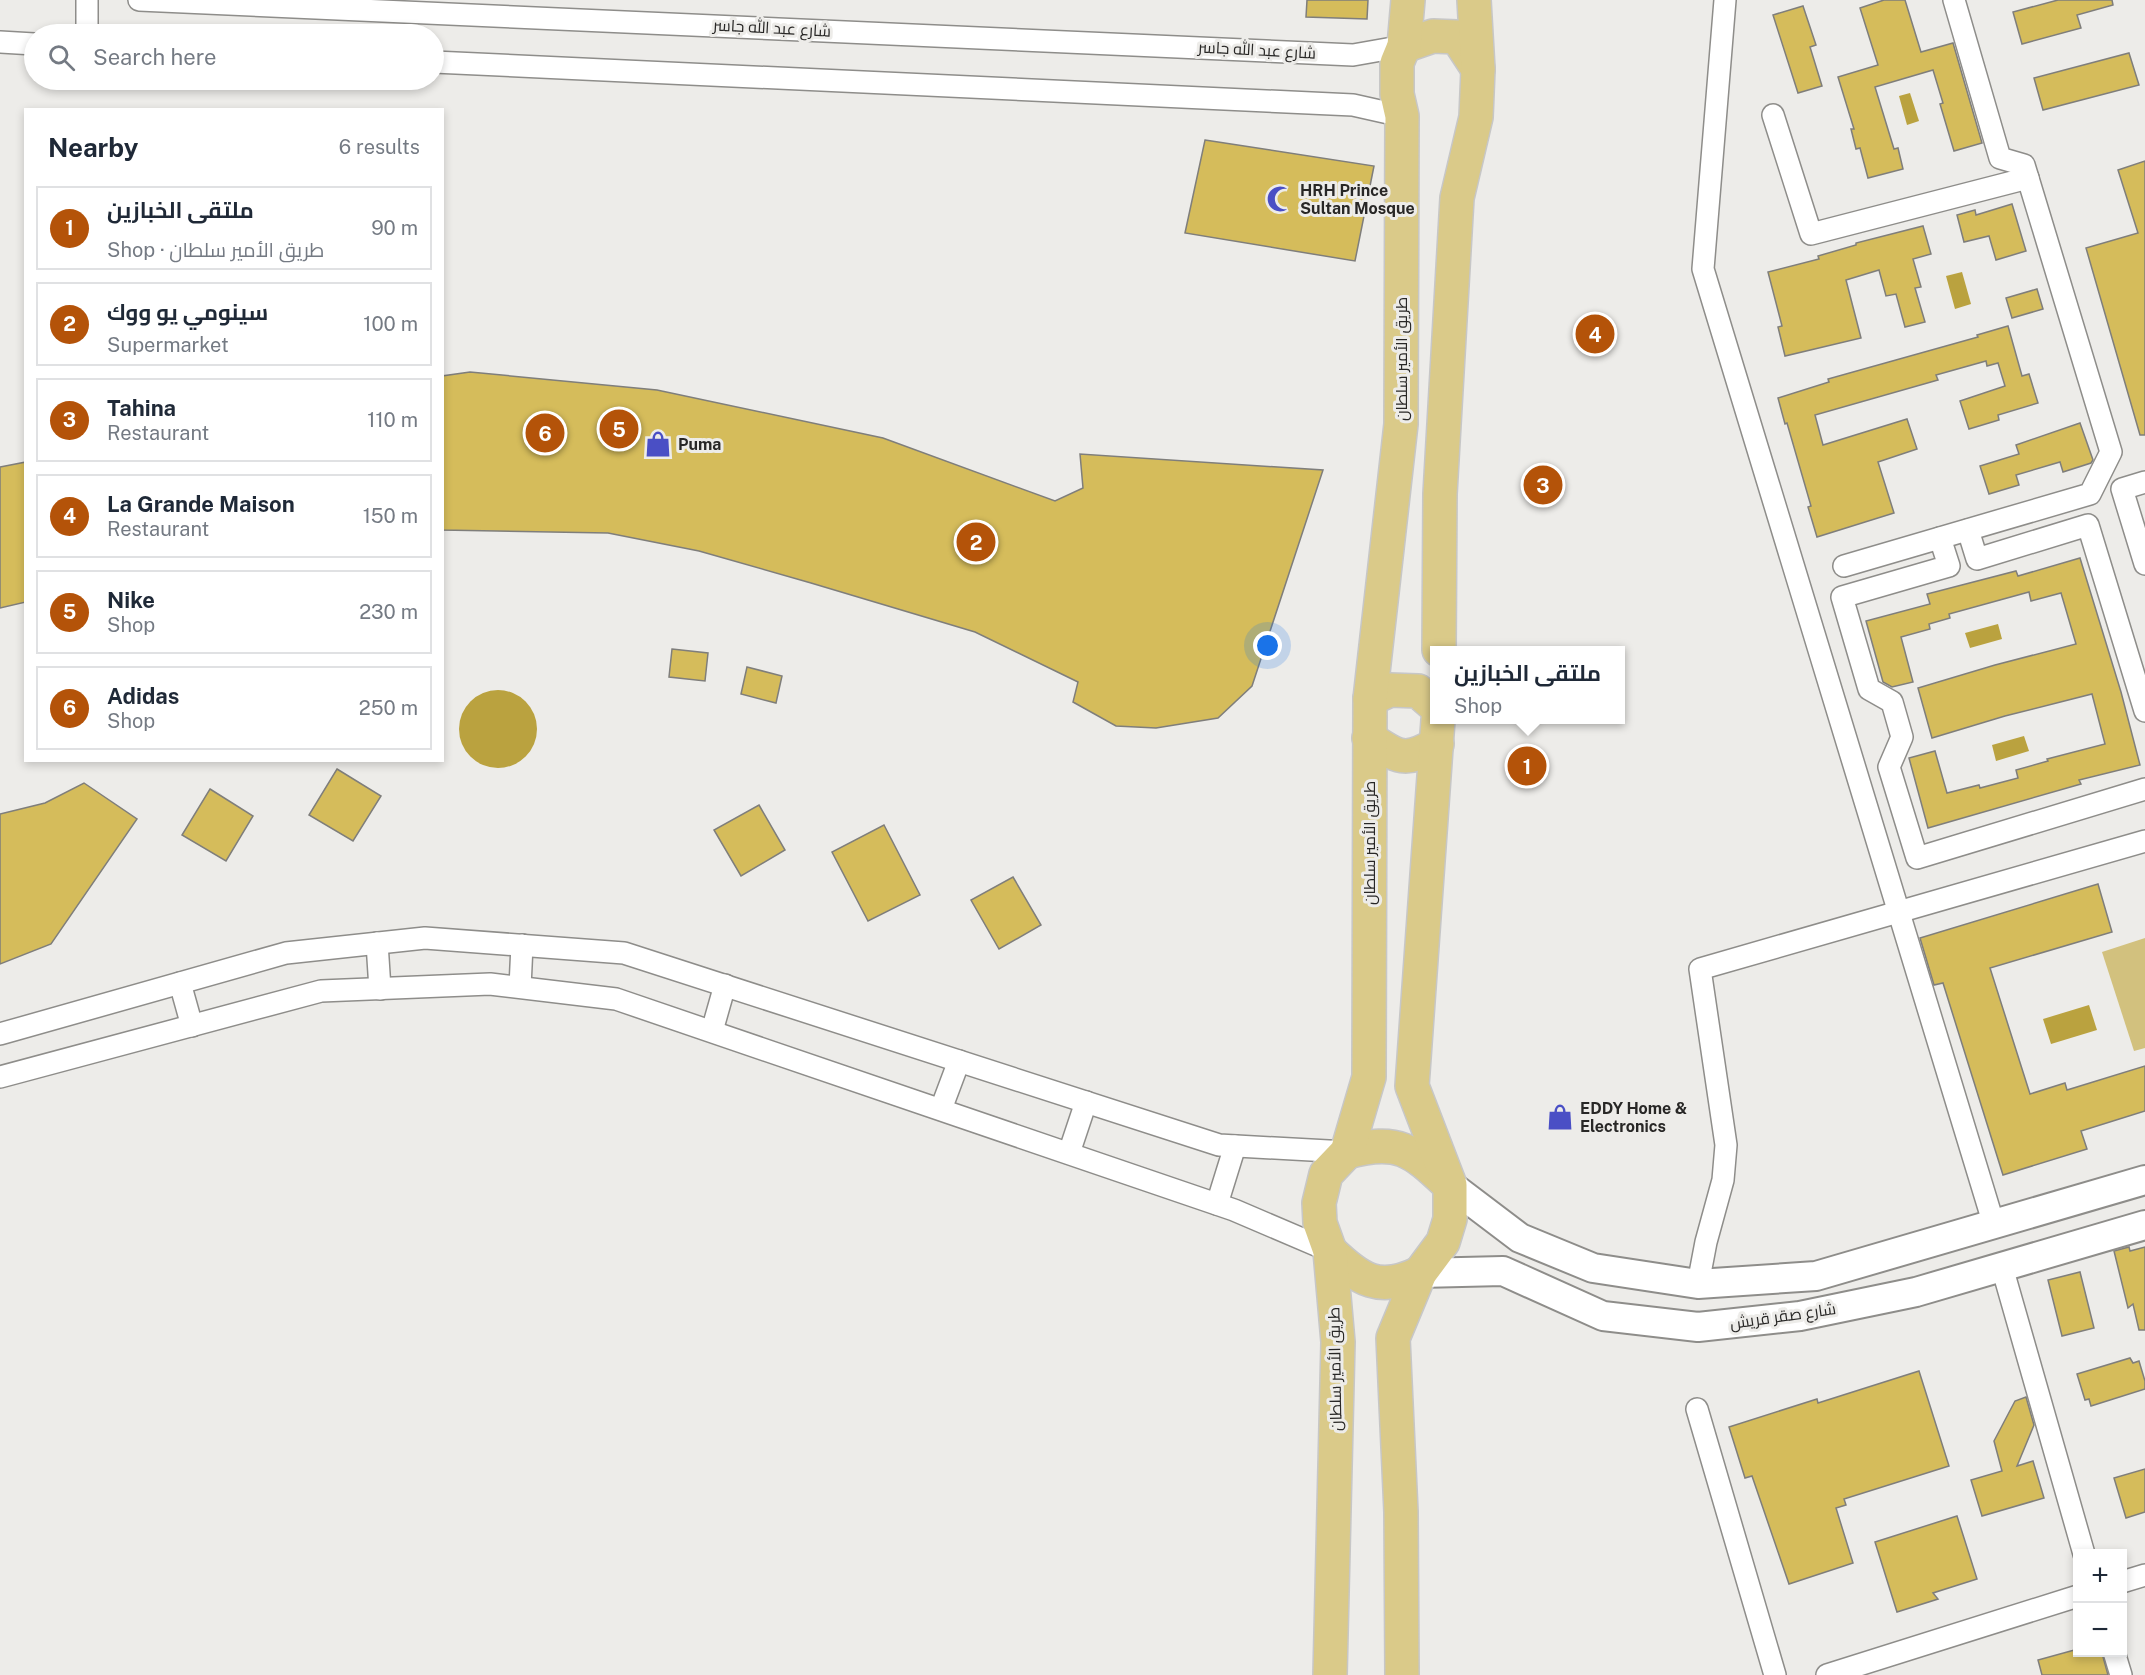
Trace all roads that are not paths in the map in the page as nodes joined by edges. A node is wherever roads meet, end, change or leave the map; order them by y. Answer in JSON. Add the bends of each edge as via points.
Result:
{"nodes":[{"id":1,"x":87,"y":0,"type":"edge"},
{"id":2,"x":139,"y":0,"type":"edge"},
{"id":3,"x":1408,"y":0,"type":"edge"},
{"id":4,"x":1474,"y":0,"type":"edge"},
{"id":5,"x":1725,"y":0,"type":"edge"},
{"id":6,"x":1954,"y":0,"type":"edge"},
{"id":7,"x":87,"y":24,"type":"edge"},
{"id":8,"x":0,"y":42,"type":"edge"},
{"id":9,"x":24,"y":43,"type":"edge"},
{"id":10,"x":1404,"y":46,"type":"junction"},
{"id":11,"x":444,"y":62,"type":"edge"},
{"id":12,"x":1478,"y":69,"type":"junction"},
{"id":13,"x":1773,"y":115,"type":"dead end"},
{"id":14,"x":1402,"y":116,"type":"junction"},
{"id":15,"x":2028,"y":178,"type":"junction"},
{"id":16,"x":2145,"y":482,"type":"edge"},
{"id":17,"x":1968,"y":530,"type":"junction"},
{"id":18,"x":1940,"y":538,"type":"junction"},
{"id":19,"x":2145,"y":564,"type":"edge"},
{"id":20,"x":1844,"y":566,"type":"dead end"},
{"id":21,"x":1439,"y":646,"type":"edge"},
{"id":22,"x":1370,"y":699,"type":"junction"},
{"id":23,"x":1430,"y":702,"type":"edge"},
{"id":24,"x":2145,"y":711,"type":"edge"},
{"id":25,"x":1438,"y":732,"type":"edge"},
{"id":26,"x":1369,"y":738,"type":"junction"},
{"id":27,"x":2145,"y":789,"type":"edge"},
{"id":28,"x":2145,"y":841,"type":"edge"},
{"id":29,"x":1898,"y":912,"type":"junction"},
{"id":30,"x":377,"y":943,"type":"junction"},
{"id":31,"x":522,"y":945,"type":"junction"},
{"id":32,"x":180,"y":983,"type":"junction"},
{"id":33,"x":725,"y":985,"type":"junction"},
{"id":34,"x":520,"y":987,"type":"junction"},
{"id":35,"x":380,"y":989,"type":"junction"},
{"id":36,"x":192,"y":1026,"type":"junction"},
{"id":37,"x":712,"y":1031,"type":"junction"},
{"id":38,"x":0,"y":1034,"type":"edge"},
{"id":39,"x":959,"y":1061,"type":"junction"},
{"id":40,"x":0,"y":1077,"type":"edge"},
{"id":41,"x":1086,"y":1102,"type":"junction"},
{"id":42,"x":941,"y":1110,"type":"junction"},
{"id":43,"x":1235,"y":1146,"type":"junction"},
{"id":44,"x":1347,"y":1152,"type":"junction"},
{"id":45,"x":1069,"y":1154,"type":"junction"},
{"id":46,"x":2145,"y":1180,"type":"edge"},
{"id":47,"x":1450,"y":1185,"type":"junction"},
{"id":48,"x":1217,"y":1204,"type":"junction"},
{"id":49,"x":1994,"y":1225,"type":"junction"},
{"id":50,"x":2145,"y":1225,"type":"edge"},
{"id":51,"x":1330,"y":1251,"type":"junction"},
{"id":52,"x":2002,"y":1267,"type":"junction"},
{"id":53,"x":1420,"y":1273,"type":"junction"},
{"id":54,"x":1698,"y":1284,"type":"junction"},
{"id":55,"x":1697,"y":1409,"type":"dead end"},
{"id":56,"x":2083,"y":1549,"type":"edge"},
{"id":57,"x":2145,"y":1575,"type":"edge"},
{"id":58,"x":2127,"y":1580,"type":"edge"},
{"id":59,"x":2073,"y":1598,"type":"edge"},
{"id":60,"x":2115,"y":1657,"type":"edge"},
{"id":61,"x":1330,"y":1675,"type":"edge"},
{"id":62,"x":1402,"y":1675,"type":"edge"},
{"id":63,"x":1775,"y":1675,"type":"edge"},
{"id":64,"x":1827,"y":1675,"type":"edge"},
{"id":65,"x":2121,"y":1675,"type":"edge"}],
"edges":[{"from":1,"to":7,"type":"street"},
{"from":2,"to":10,"type":"street","name":"شارع عبد الله جاسر","via":[[1353,55]]},
{"from":3,"to":10,"type":"main road","name":"طريق الأمير سلطان"},
{"from":4,"to":12,"type":"main road"},
{"from":5,"to":29,"type":"street","via":[[1703,269]]},
{"from":6,"to":15,"type":"street","via":[[2000,159],[2024,165]]},
{"from":8,"to":9,"type":"street"},
{"from":10,"to":12,"type":"main road","via":[[1433,36],[1457,37]]},
{"from":10,"to":14,"type":"main road","name":"طريق الأمير سلطان","via":[[1397,63]]},
{"from":11,"to":14,"type":"street","via":[[1353,105]]},
{"from":12,"to":21,"type":"main road","via":[[1476,117],[1457,198],[1440,494]]},
{"from":13,"to":15,"type":"street","via":[[1811,234]]},
{"from":14,"to":22,"type":"main road","name":"طريق الأمير سلطان","via":[[1401,424]]},
{"from":15,"to":17,"type":"street","via":[[2111,452],[2090,494]]},
{"from":16,"to":19,"type":"street","via":[[2122,489]]},
{"from":17,"to":18,"type":"street"},
{"from":17,"to":24,"type":"street","via":[[1977,559],[2088,525]]},
{"from":18,"to":20,"type":"street"},
{"from":18,"to":27,"type":"street","via":[[1949,566],[1842,597],[1869,689],[1892,702],[1902,737],[1889,767],[1917,858]]},
{"from":22,"to":23,"type":"main road","via":[[1390,690],[1418,691]]},
{"from":22,"to":26,"type":"main road","name":"طريق الأمير سلطان"},
{"from":25,"to":26,"type":"main road","via":[[1416,756],[1392,754]]},
{"from":25,"to":47,"type":"main road","via":[[1412,1086]]},
{"from":26,"to":44,"type":"main road","name":"طريق الأمير سلطان","via":[[1369,1077]]},
{"from":28,"to":29,"type":"street"},
{"from":29,"to":49,"type":"street"},
{"from":29,"to":54,"type":"street","via":[[1700,969],[1726,1145],[1723,1180]]},
{"from":30,"to":31,"type":"street","via":[[424,938]]},
{"from":30,"to":32,"type":"street","via":[[286,953]]},
{"from":30,"to":35,"type":"street"},
{"from":31,"to":33,"type":"street","via":[[624,953]]},
{"from":31,"to":34,"type":"street"},
{"from":32,"to":36,"type":"street"},
{"from":32,"to":38,"type":"street"},
{"from":33,"to":37,"type":"street"},
{"from":33,"to":39,"type":"street"},
{"from":34,"to":35,"type":"street","via":[[490,984]]},
{"from":34,"to":37,"type":"street","via":[[616,999]]},
{"from":35,"to":36,"type":"street","via":[[321,991]]},
{"from":36,"to":40,"type":"street"},
{"from":37,"to":42,"type":"street"},
{"from":39,"to":41,"type":"street"},
{"from":39,"to":42,"type":"street"},
{"from":41,"to":43,"type":"street","via":[[1219,1145]]},
{"from":41,"to":45,"type":"street"},
{"from":42,"to":45,"type":"street"},
{"from":43,"to":44,"type":"street"},
{"from":43,"to":48,"type":"street"},
{"from":44,"to":47,"type":"main road","via":[[1371,1145],[1395,1147],[1419,1157]]},
{"from":44,"to":51,"type":"main road","name":"طريق الأمير سلطان","via":[[1326,1174],[1319,1203],[1320,1223]]},
{"from":45,"to":48,"type":"street"},
{"from":46,"to":49,"type":"street"},
{"from":47,"to":53,"type":"main road","via":[[1450,1219],[1443,1242]]},
{"from":47,"to":54,"type":"street","via":[[1520,1238],[1593,1268]]},
{"from":48,"to":51,"type":"street"},
{"from":49,"to":54,"type":"street","via":[[1816,1276]]},
{"from":50,"to":52,"type":"street","name":"شارع صقر قريش"},
{"from":51,"to":53,"type":"main road","via":[[1366,1280],[1403,1281]]},
{"from":51,"to":61,"type":"main road","name":"طريق الأمير سلطان","via":[[1338,1342]]},
{"from":52,"to":53,"type":"street","name":"شارع صقر قريش","via":[[1916,1292],[1800,1316],[1698,1327],[1603,1316],[1503,1271]]},
{"from":52,"to":56,"type":"street"},
{"from":53,"to":62,"type":"main road","via":[[1393,1338],[1401,1512]]},
{"from":55,"to":63,"type":"street"},
{"from":57,"to":58,"type":"street"},
{"from":59,"to":64,"type":"street"},
{"from":60,"to":65,"type":"street"}]}
